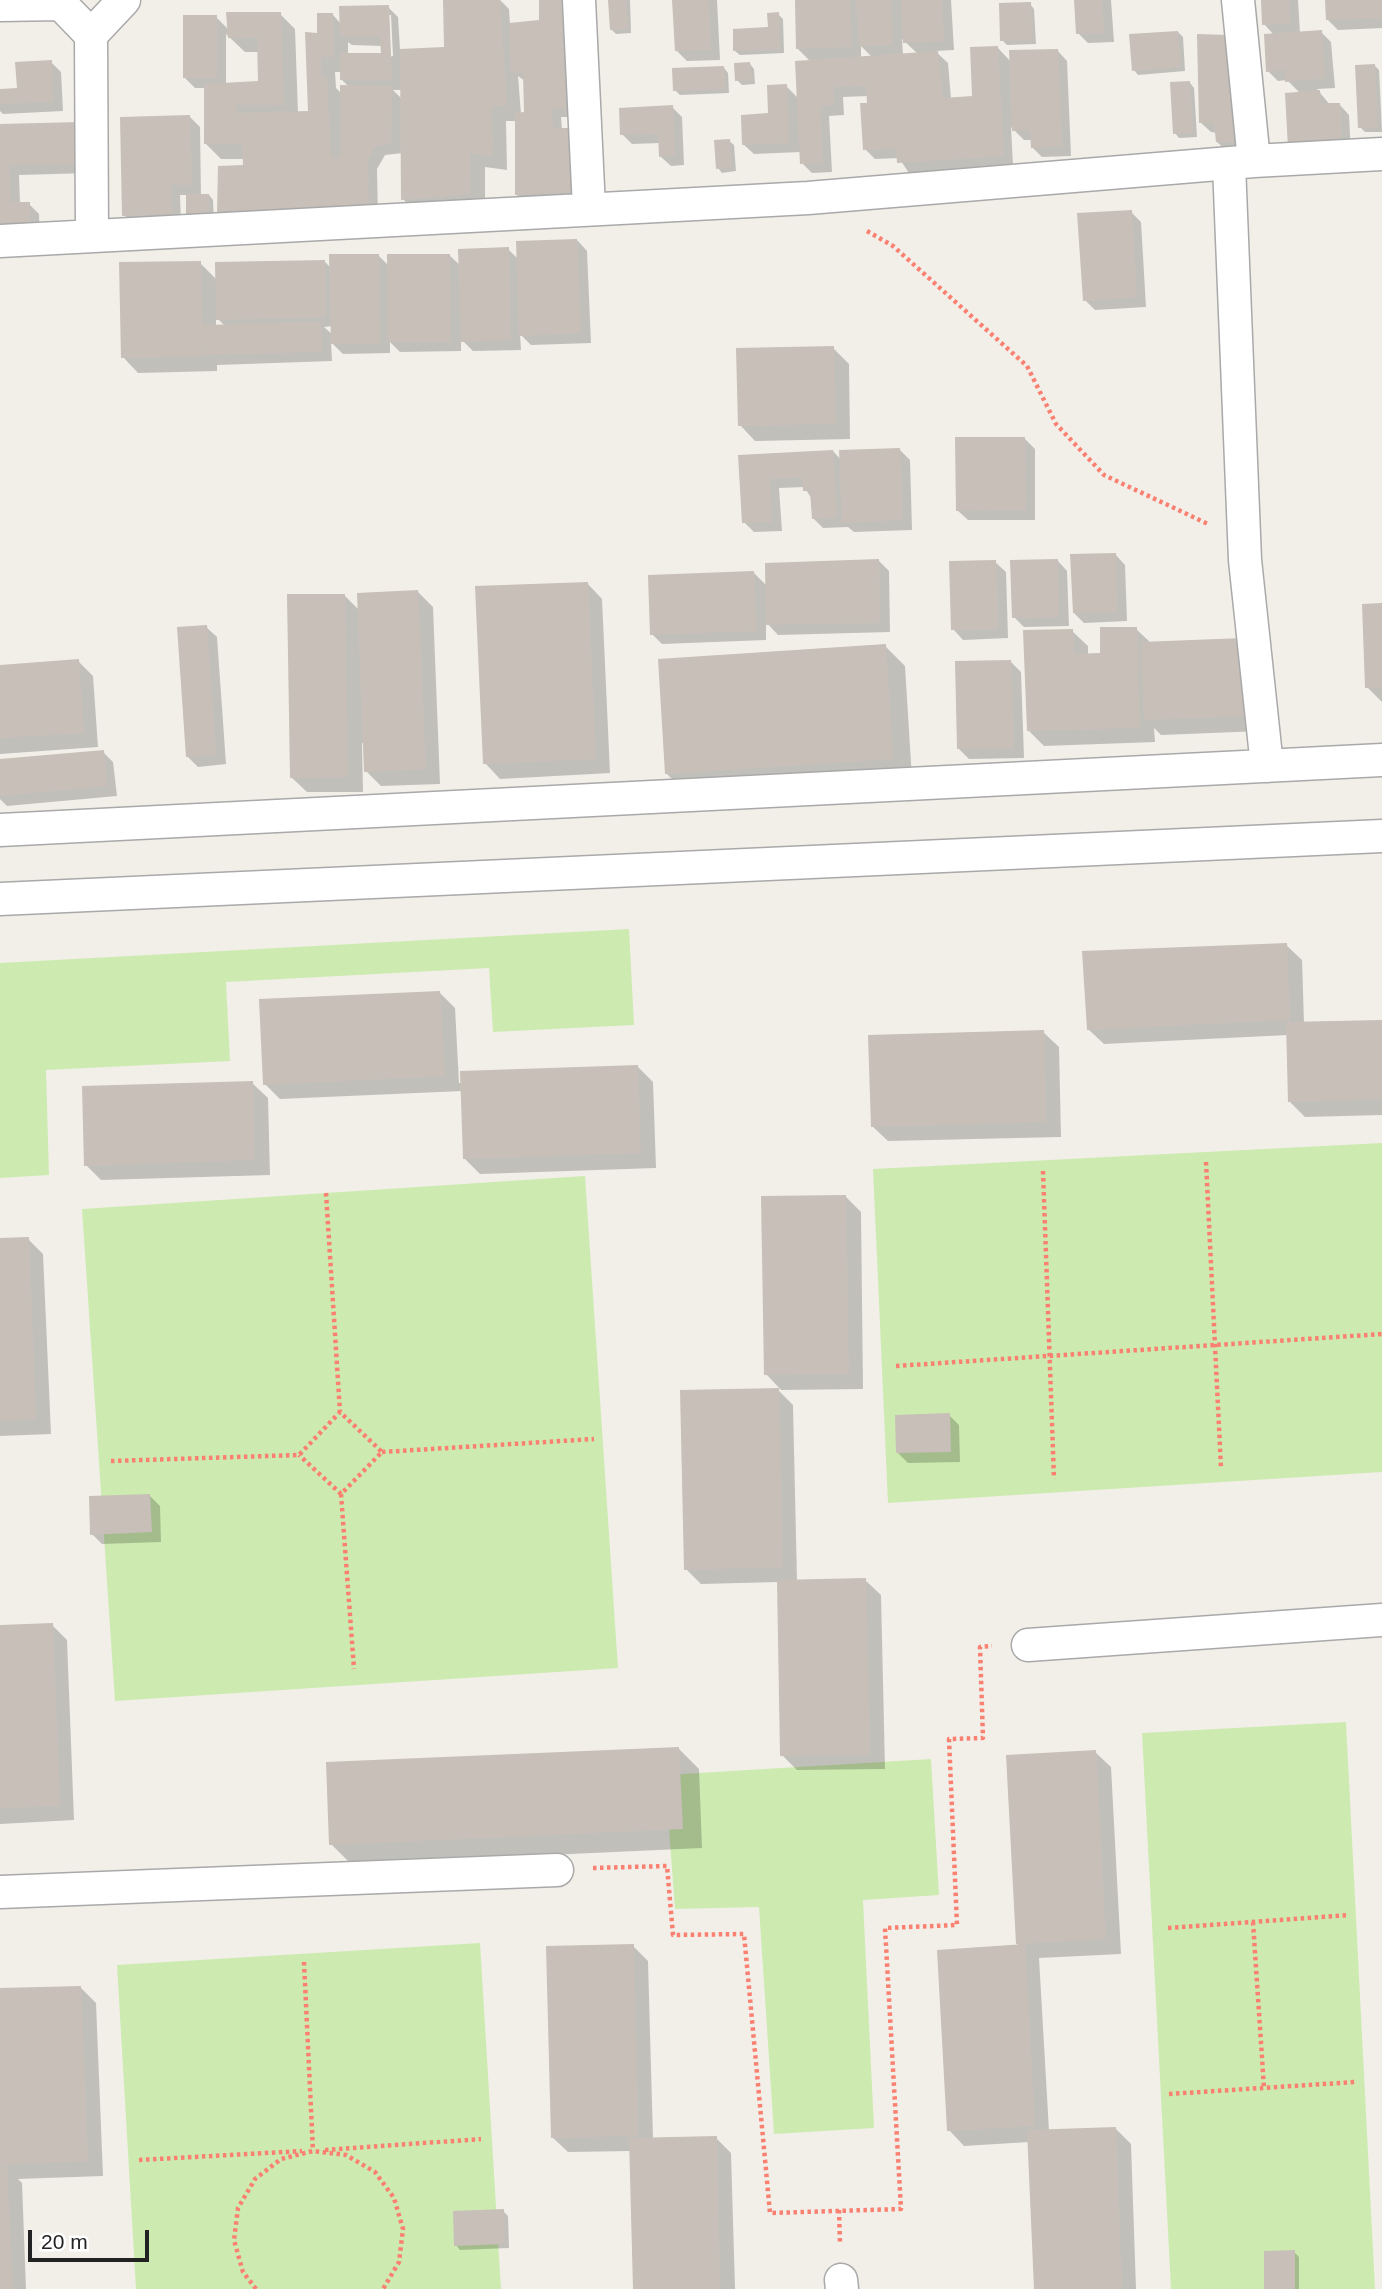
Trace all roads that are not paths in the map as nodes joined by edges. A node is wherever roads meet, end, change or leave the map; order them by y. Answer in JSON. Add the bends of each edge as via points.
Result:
{"nodes":[{"id":1,"x":124,"y":0,"type":"edge"},
{"id":2,"x":579,"y":0,"type":"edge"},
{"id":3,"x":1238,"y":0,"type":"edge"},
{"id":4,"x":76,"y":2,"type":"edge"},
{"id":5,"x":0,"y":5,"type":"edge"},
{"id":6,"x":91,"y":35,"type":"junction"},
{"id":7,"x":1382,"y":154,"type":"edge"},
{"id":8,"x":1242,"y":163,"type":"junction"},
{"id":9,"x":589,"y":208,"type":"junction"},
{"id":10,"x":92,"y":235,"type":"junction"},
{"id":11,"x":0,"y":241,"type":"edge"},
{"id":12,"x":1382,"y":760,"type":"edge"},
{"id":13,"x":1267,"y":765,"type":"junction"},
{"id":14,"x":0,"y":830,"type":"edge"},
{"id":15,"x":1382,"y":836,"type":"edge"},
{"id":16,"x":0,"y":899,"type":"edge"},
{"id":17,"x":1382,"y":1620,"type":"edge"},
{"id":18,"x":1028,"y":1645,"type":"road end"},
{"id":19,"x":556,"y":1870,"type":"road end"},
{"id":20,"x":0,"y":1892,"type":"edge"}],
"edges":[{"from":1,"to":6,"type":"street"},
{"from":2,"to":9,"type":"street"},
{"from":3,"to":8,"type":"street"},
{"from":4,"to":5,"type":"street"},
{"from":4,"to":6,"type":"street"},
{"from":6,"to":10,"type":"street"},
{"from":7,"to":8,"type":"street"},
{"from":8,"to":9,"type":"street","via":[[808,198]]},
{"from":8,"to":13,"type":"street","via":[[1245,560]]},
{"from":9,"to":10,"type":"street"},
{"from":10,"to":11,"type":"street"},
{"from":12,"to":13,"type":"street"},
{"from":13,"to":14,"type":"street"},
{"from":15,"to":16,"type":"street"},
{"from":17,"to":18,"type":"street"},
{"from":19,"to":20,"type":"street"}]}
